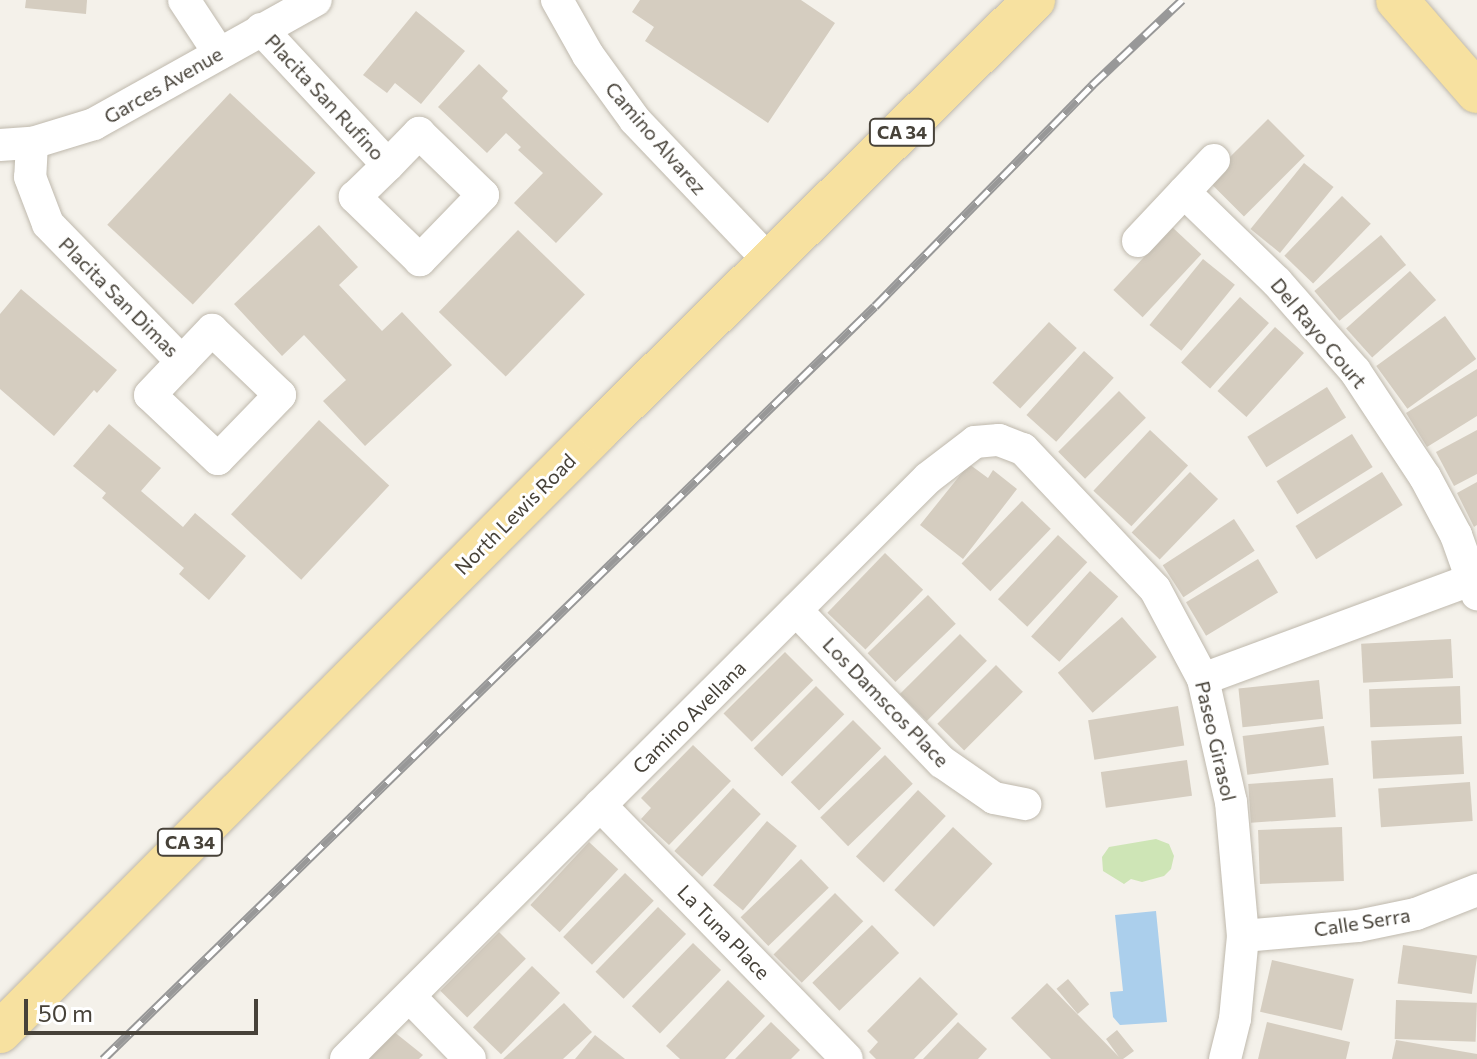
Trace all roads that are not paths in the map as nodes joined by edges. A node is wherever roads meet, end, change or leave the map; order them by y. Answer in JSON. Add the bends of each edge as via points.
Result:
{"nodes":[{"id":1,"x":184,"y":0,"type":"edge"},
{"id":2,"x":316,"y":0,"type":"edge"},
{"id":3,"x":557,"y":0,"type":"edge"},
{"id":4,"x":1397,"y":0,"type":"edge"},
{"id":5,"x":1031,"y":1,"type":"edge"},
{"id":6,"x":261,"y":29,"type":"junction"},
{"id":7,"x":219,"y":53,"type":"junction"},
{"id":8,"x":1477,"y":92,"type":"edge"},
{"id":9,"x":16,"y":144,"type":"edge"},
{"id":10,"x":1214,"y":160,"type":"dead end"},
{"id":11,"x":388,"y":165,"type":"dead end"},
{"id":12,"x":1184,"y":192,"type":"junction"},
{"id":13,"x":1138,"y":241,"type":"dead end"},
{"id":14,"x":771,"y":263,"type":"junction"},
{"id":15,"x":182,"y":362,"type":"dead end"},
{"id":16,"x":1047,"y":476,"type":"joint"},
{"id":17,"x":1475,"y":586,"type":"edge"},
{"id":18,"x":796,"y":610,"type":"junction"},
{"id":19,"x":1203,"y":679,"type":"junction"},
{"id":20,"x":1025,"y":804,"type":"dead end"},
{"id":21,"x":600,"y":805,"type":"junction"},
{"id":22,"x":1477,"y":890,"type":"edge"},
{"id":23,"x":1243,"y":936,"type":"junction"},
{"id":24,"x":410,"y":997,"type":"junction"},
{"id":25,"x":0,"y":1032,"type":"edge"},
{"id":26,"x":346,"y":1059,"type":"edge"},
{"id":27,"x":470,"y":1059,"type":"edge"},
{"id":28,"x":847,"y":1059,"type":"edge"},
{"id":29,"x":1225,"y":1059,"type":"edge"}],
"edges":[{"from":1,"to":7,"type":"street"},
{"from":2,"to":6,"type":"street","name":"Garces Avenue"},
{"from":3,"to":14,"type":"street","name":"Camino Alvarez","via":[[635,120]]},
{"from":4,"to":8,"type":"main road"},
{"from":5,"to":14,"type":"main road","name":"North Lewis Road","number":"CA 34"},
{"from":6,"to":7,"type":"street","name":"Garces Avenue"},
{"from":6,"to":11,"type":"street","name":"Placita San Rufino"},
{"from":7,"to":9,"type":"street","name":"Garces Avenue","via":[[94,124]]},
{"from":9,"to":15,"type":"street","name":"Placita San Dimas","via":[[48,224]]},
{"from":10,"to":12,"type":"street"},
{"from":12,"to":13,"type":"street"},
{"from":12,"to":17,"type":"street","name":"Del Rayo Court","via":[[1277,282],[1355,371],[1425,477]]},
{"from":14,"to":25,"type":"main road","name":"North Lewis Road","number":"CA 34"},
{"from":16,"to":18,"type":"street","name":"Camino Avellana","via":[[1023,449],[999,440],[975,442],[928,478]]},
{"from":16,"to":19,"type":"street","name":"Paseo Girasol","via":[[1155,589]]},
{"from":17,"to":19,"type":"street","name":"Del Rayo Court"},
{"from":18,"to":20,"type":"street","name":"Los Damscos Place","via":[[942,762],[994,798]]},
{"from":18,"to":21,"type":"street","name":"Camino Avellana"},
{"from":19,"to":23,"type":"street","name":"Paseo Girasol","via":[[1231,802]]},
{"from":21,"to":24,"type":"street","name":"Camino Avellana"},
{"from":21,"to":28,"type":"street","name":"La Tuna Place"},
{"from":22,"to":23,"type":"street","name":"Calle Serra","via":[[1416,914],[1358,926]]},
{"from":23,"to":29,"type":"street","name":"Paseo Girasol","via":[[1235,1019]]},
{"from":24,"to":26,"type":"street","name":"Camino Avellana"},
{"from":24,"to":27,"type":"street"}]}
